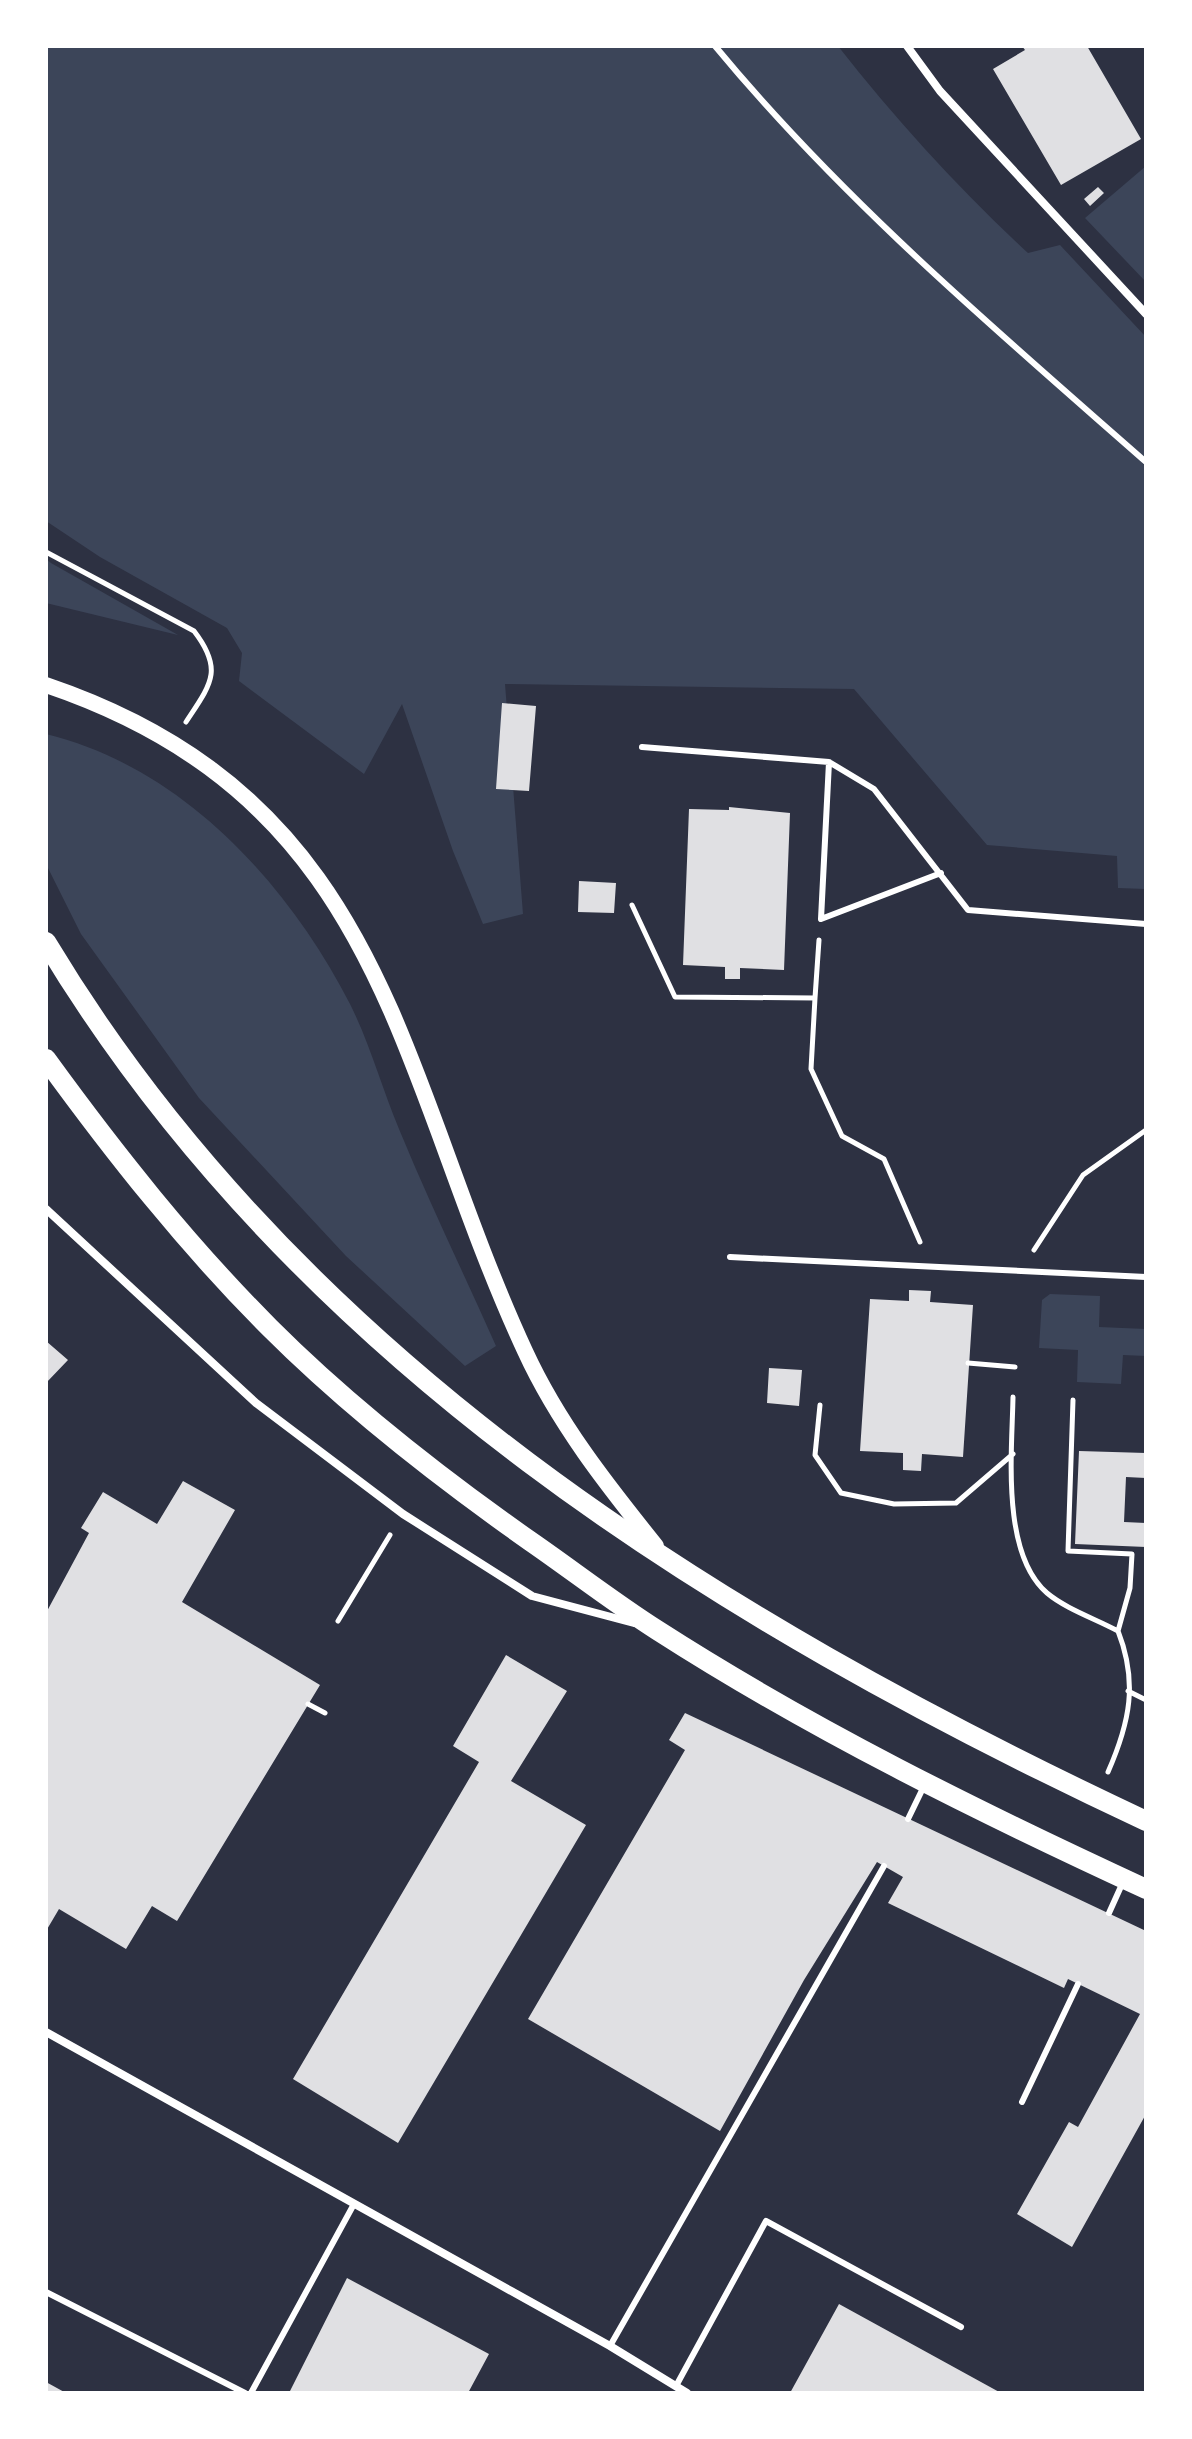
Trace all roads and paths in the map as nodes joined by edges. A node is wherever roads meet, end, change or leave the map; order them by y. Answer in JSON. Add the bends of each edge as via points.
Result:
{"nodes":[{"id":1,"x":715,"y":46,"type":"edge"},
{"id":2,"x":907,"y":46,"type":"edge"},
{"id":3,"x":1146,"y":314,"type":"edge"},
{"id":4,"x":1146,"y":462,"type":"edge"},
{"id":5,"x":46,"y":552,"type":"edge"},
{"id":6,"x":46,"y":685,"type":"edge"},
{"id":7,"x":172,"y":743,"type":"junction"},
{"id":8,"x":642,"y":747,"type":"dead end"},
{"id":9,"x":829,"y":762,"type":"junction"},
{"id":10,"x":941,"y":873,"type":"junction"},
{"id":11,"x":632,"y":905,"type":"dead end"},
{"id":12,"x":821,"y":919,"type":"junction"},
{"id":13,"x":1146,"y":924,"type":"edge"},
{"id":14,"x":46,"y":942,"type":"edge"},
{"id":15,"x":815,"y":998,"type":"junction"},
{"id":16,"x":46,"y":1059,"type":"edge"},
{"id":17,"x":1146,"y":1130,"type":"edge"},
{"id":18,"x":46,"y":1209,"type":"edge"},
{"id":19,"x":917,"y":1234,"type":"dead end"},
{"id":20,"x":1040,"y":1237,"type":"dead end"},
{"id":21,"x":730,"y":1257,"type":"dead end"},
{"id":22,"x":1146,"y":1277,"type":"edge"},
{"id":23,"x":968,"y":1363,"type":"dead end"},
{"id":24,"x":1015,"y":1367,"type":"dead end"},
{"id":25,"x":1013,"y":1397,"type":"dead end"},
{"id":26,"x":1073,"y":1400,"type":"dead end"},
{"id":27,"x":820,"y":1405,"type":"dead end"},
{"id":28,"x":1013,"y":1453,"type":"junction"},
{"id":29,"x":403,"y":1514,"type":"junction"},
{"id":30,"x":670,"y":1562,"type":"junction"},
{"id":31,"x":338,"y":1621,"type":"dead end"},
{"id":32,"x":654,"y":1628,"type":"junction"},
{"id":33,"x":1118,"y":1631,"type":"junction"},
{"id":34,"x":1128,"y":1691,"type":"junction"},
{"id":35,"x":1146,"y":1700,"type":"edge"},
{"id":36,"x":308,"y":1704,"type":"dead end"},
{"id":37,"x":325,"y":1713,"type":"dead end"},
{"id":38,"x":1125,"y":1733,"type":"dead end"},
{"id":39,"x":927,"y":1781,"type":"junction"},
{"id":40,"x":908,"y":1819,"type":"dead end"},
{"id":41,"x":1146,"y":1821,"type":"edge"},
{"id":42,"x":884,"y":1866,"type":"dead end"},
{"id":43,"x":1124,"y":1879,"type":"junction"},
{"id":44,"x":1146,"y":1889,"type":"edge"},
{"id":45,"x":1109,"y":1913,"type":"dead end"},
{"id":46,"x":1078,"y":1984,"type":"dead end"},
{"id":47,"x":46,"y":2032,"type":"edge"},
{"id":48,"x":1022,"y":2102,"type":"dead end"},
{"id":49,"x":354,"y":2204,"type":"junction"},
{"id":50,"x":46,"y":2292,"type":"edge"},
{"id":51,"x":961,"y":2327,"type":"dead end"},
{"id":52,"x":610,"y":2346,"type":"junction"},
{"id":53,"x":676,"y":2386,"type":"junction"},
{"id":54,"x":248,"y":2393,"type":"edge"},
{"id":55,"x":687,"y":2393,"type":"edge"}],
"edges":[{"from":1,"to":4,"type":"lane","via":[[804,148],[913,256]]},
{"from":2,"to":3,"type":"street","via":[[940,91]]},
{"from":5,"to":7,"type":"path","via":[[194,631],[210,652],[214,675]]},
{"from":6,"to":7,"type":"main road","via":[[116,712]]},
{"from":7,"to":30,"type":"main road","via":[[261,812],[330,893],[355,933],[401,1028],[525,1351],[584,1453]]},
{"from":8,"to":9,"type":"lane"},
{"from":9,"to":10,"type":"lane","via":[[874,789]]},
{"from":9,"to":12,"type":"lane"},
{"from":10,"to":12,"type":"lane"},
{"from":10,"to":13,"type":"lane","via":[[968,910]]},
{"from":11,"to":15,"type":"path","via":[[675,997]]},
{"from":12,"to":15,"type":"path"},
{"from":14,"to":30,"type":"main road","via":[[111,1043],[200,1160],[300,1270],[409,1370],[536,1471]]},
{"from":15,"to":19,"type":"path","via":[[811,1069],[842,1136],[884,1159]]},
{"from":16,"to":32,"type":"main road","via":[[144,1191],[271,1330],[457,1489]]},
{"from":17,"to":20,"type":"path","via":[[1083,1175]]},
{"from":18,"to":29,"type":"street","via":[[256,1403]]},
{"from":21,"to":22,"type":"lane"},
{"from":23,"to":24,"type":"path"},
{"from":25,"to":28,"type":"path"},
{"from":26,"to":33,"type":"path","via":[[1068,1551],[1132,1554],[1130,1588]]},
{"from":27,"to":28,"type":"path","via":[[815,1455],[841,1493],[894,1504],[956,1503]]},
{"from":28,"to":33,"type":"path","via":[[1014,1513],[1029,1573],[1048,1594]]},
{"from":29,"to":31,"type":"path"},
{"from":29,"to":32,"type":"street","via":[[532,1596]]},
{"from":30,"to":41,"type":"main road","via":[[835,1662]]},
{"from":32,"to":39,"type":"main road","via":[[758,1692]]},
{"from":33,"to":34,"type":"path","via":[[1130,1662]]},
{"from":34,"to":35,"type":"path"},
{"from":34,"to":38,"type":"path"},
{"from":36,"to":37,"type":"path"},
{"from":39,"to":40,"type":"lane"},
{"from":39,"to":43,"type":"main road"},
{"from":42,"to":52,"type":"lane"},
{"from":43,"to":44,"type":"main road"},
{"from":43,"to":45,"type":"lane"},
{"from":46,"to":48,"type":"lane"},
{"from":47,"to":49,"type":"street"},
{"from":49,"to":52,"type":"street"},
{"from":49,"to":54,"type":"lane"},
{"from":50,"to":54,"type":"lane"},
{"from":51,"to":53,"type":"lane","via":[[766,2221]]},
{"from":52,"to":53,"type":"street"},
{"from":53,"to":55,"type":"street"}]}
